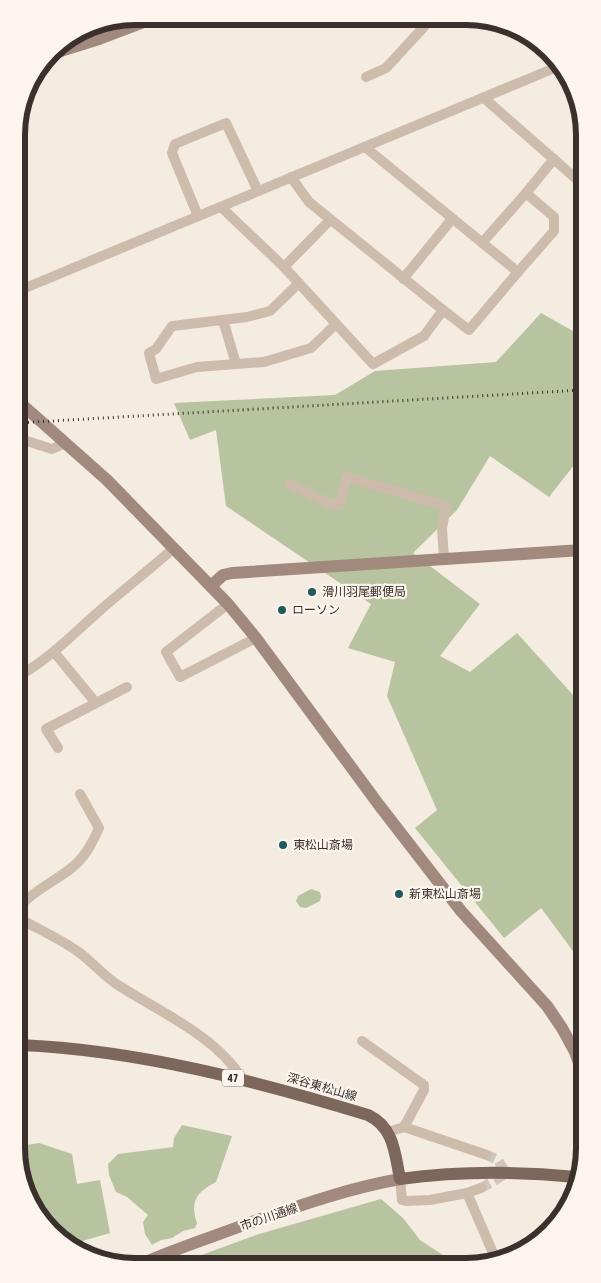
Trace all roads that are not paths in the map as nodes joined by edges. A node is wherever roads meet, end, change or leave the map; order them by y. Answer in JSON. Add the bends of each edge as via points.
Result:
{"nodes":[{"id":1,"x":136,"y":25,"type":"edge"},
{"id":2,"x":426,"y":25,"type":"edge"},
{"id":3,"x":68,"y":49,"type":"edge"},
{"id":4,"x":554,"y":69,"type":"edge"},
{"id":5,"x":366,"y":77,"type":"dead end"},
{"id":6,"x":484,"y":98,"type":"junction"},
{"id":7,"x":365,"y":147,"type":"junction"},
{"id":8,"x":554,"y":159,"type":"junction"},
{"id":9,"x":291,"y":178,"type":"junction"},
{"id":10,"x":576,"y":179,"type":"edge"},
{"id":11,"x":258,"y":191,"type":"junction"},
{"id":12,"x":526,"y":193,"type":"junction"},
{"id":13,"x":221,"y":206,"type":"junction"},
{"id":14,"x":198,"y":216,"type":"junction"},
{"id":15,"x":452,"y":219,"type":"junction"},
{"id":16,"x":330,"y":220,"type":"junction"},
{"id":17,"x":482,"y":243,"type":"junction"},
{"id":18,"x":284,"y":267,"type":"junction"},
{"id":19,"x":518,"y":272,"type":"junction"},
{"id":20,"x":403,"y":279,"type":"junction"},
{"id":21,"x":299,"y":283,"type":"junction"},
{"id":22,"x":25,"y":288,"type":"edge"},
{"id":23,"x":443,"y":310,"type":"junction"},
{"id":24,"x":223,"y":320,"type":"junction"},
{"id":25,"x":336,"y":324,"type":"junction"},
{"id":26,"x":236,"y":364,"type":"junction"},
{"id":27,"x":25,"y":407,"type":"edge"},
{"id":28,"x":25,"y":441,"type":"edge"},
{"id":29,"x":66,"y":443,"type":"junction"},
{"id":30,"x":290,"y":484,"type":"dead end"},
{"id":31,"x":174,"y":548,"type":"junction"},
{"id":32,"x":576,"y":550,"type":"edge"},
{"id":33,"x":444,"y":559,"type":"junction"},
{"id":34,"x":211,"y":586,"type":"junction"},
{"id":35,"x":228,"y":604,"type":"junction"},
{"id":36,"x":256,"y":638,"type":"junction"},
{"id":37,"x":54,"y":652,"type":"junction"},
{"id":38,"x":25,"y":673,"type":"edge"},
{"id":39,"x":127,"y":687,"type":"dead end"},
{"id":40,"x":96,"y":703,"type":"junction"},
{"id":41,"x":58,"y":748,"type":"dead end"},
{"id":42,"x":80,"y":794,"type":"dead end"},
{"id":43,"x":25,"y":901,"type":"edge"},
{"id":44,"x":25,"y":922,"type":"edge"},
{"id":45,"x":362,"y":1041,"type":"dead end"},
{"id":46,"x":25,"y":1046,"type":"edge"},
{"id":47,"x":576,"y":1055,"type":"edge"},
{"id":48,"x":242,"y":1080,"type":"junction"},
{"id":49,"x":404,"y":1128,"type":"junction"},
{"id":50,"x":388,"y":1132,"type":"junction"},
{"id":51,"x":487,"y":1155,"type":"tunnel mouth"},
{"id":52,"x":572,"y":1177,"type":"edge"},
{"id":53,"x":400,"y":1179,"type":"junction"},
{"id":54,"x":481,"y":1188,"type":"tunnel mouth"},
{"id":55,"x":467,"y":1193,"type":"junction"},
{"id":56,"x":494,"y":1254,"type":"edge"},
{"id":57,"x":154,"y":1258,"type":"edge"}],
"edges":[{"from":1,"to":3,"type":"street"},
{"from":2,"to":5,"type":"street","via":[[386,68]]},
{"from":4,"to":6,"type":"street"},
{"from":6,"to":7,"type":"street"},
{"from":6,"to":8,"type":"street"},
{"from":7,"to":9,"type":"street"},
{"from":7,"to":15,"type":"street"},
{"from":8,"to":10,"type":"street"},
{"from":8,"to":12,"type":"street"},
{"from":9,"to":11,"type":"street"},
{"from":9,"to":16,"type":"street","via":[[309,202]]},
{"from":11,"to":13,"type":"street"},
{"from":11,"to":14,"type":"street","via":[[226,124],[175,144],[172,152]]},
{"from":12,"to":17,"type":"street"},
{"from":12,"to":19,"type":"street","via":[[554,217],[554,231]]},
{"from":13,"to":14,"type":"street"},
{"from":13,"to":18,"type":"street"},
{"from":14,"to":22,"type":"street"},
{"from":15,"to":17,"type":"street"},
{"from":15,"to":20,"type":"street"},
{"from":16,"to":18,"type":"street"},
{"from":16,"to":20,"type":"street"},
{"from":17,"to":19,"type":"street"},
{"from":18,"to":21,"type":"street"},
{"from":19,"to":23,"type":"street","via":[[469,330]]},
{"from":20,"to":23,"type":"street"},
{"from":21,"to":24,"type":"street","via":[[270,311]]},
{"from":21,"to":25,"type":"street"},
{"from":23,"to":25,"type":"street","via":[[424,336],[373,364]]},
{"from":24,"to":26,"type":"street"},
{"from":24,"to":26,"type":"street","via":[[172,326],[156,349],[149,353],[156,379],[197,367]]},
{"from":25,"to":26,"type":"street","via":[[311,348],[264,362]]},
{"from":27,"to":29,"type":"street"},
{"from":28,"to":29,"type":"street","via":[[52,449]]},
{"from":29,"to":31,"type":"street"},
{"from":30,"to":33,"type":"street","via":[[339,506],[347,477],[446,506],[442,528]]},
{"from":31,"to":34,"type":"street"},
{"from":31,"to":37,"type":"street"},
{"from":32,"to":33,"type":"street"},
{"from":33,"to":34,"type":"street","via":[[232,573],[223,575]]},
{"from":34,"to":35,"type":"street"},
{"from":35,"to":36,"type":"street"},
{"from":35,"to":36,"type":"street","via":[[166,652],[180,677]]},
{"from":36,"to":47,"type":"street","via":[[455,904],[547,1006]]},
{"from":37,"to":38,"type":"street"},
{"from":37,"to":40,"type":"street"},
{"from":39,"to":40,"type":"street"},
{"from":40,"to":41,"type":"street","via":[[46,729]]},
{"from":42,"to":43,"type":"street","via":[[99,828],[89,849],[76,864]]},
{"from":44,"to":48,"type":"street","via":[[79,953],[117,984],[195,1033],[228,1059]]},
{"from":45,"to":49,"type":"street","via":[[424,1086]]},
{"from":46,"to":48,"type":"main road","name":"深谷東松山線","number":"47","via":[[98,1053]]},
{"from":48,"to":50,"type":"main road","name":"深谷東松山線","number":"47","via":[[368,1115],[377,1119]]},
{"from":49,"to":50,"type":"street"},
{"from":49,"to":51,"type":"street"},
{"from":50,"to":53,"type":"main road"},
{"from":52,"to":53,"type":"main road","via":[[476,1172]]},
{"from":53,"to":55,"type":"street","via":[[402,1200],[406,1202]]},
{"from":53,"to":57,"type":"street","name":"市の川通線","via":[[370,1184],[310,1202]]},
{"from":54,"to":55,"type":"street"},
{"from":55,"to":56,"type":"street"}]}
